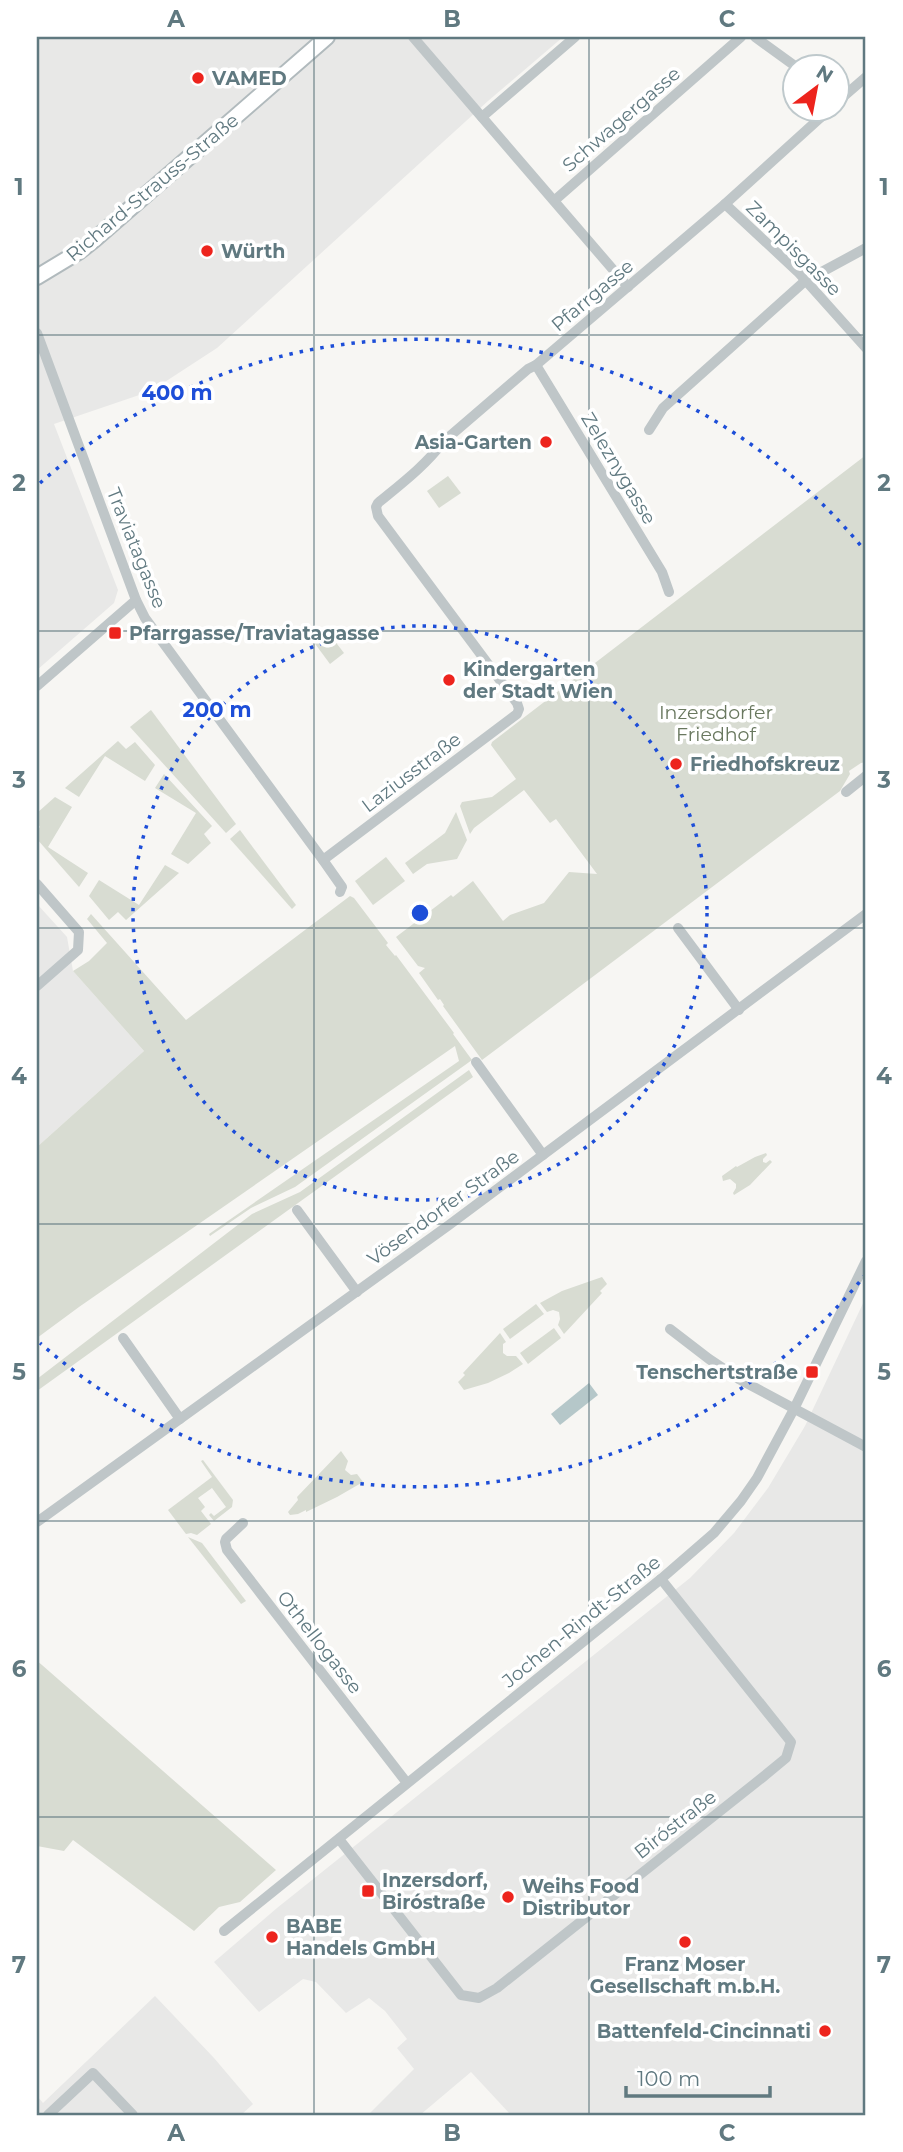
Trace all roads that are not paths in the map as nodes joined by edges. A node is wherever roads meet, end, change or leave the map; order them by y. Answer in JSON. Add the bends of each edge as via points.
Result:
{"nodes":[{"id":1,"x":327,"y":37,"type":"edge"},
{"id":2,"x":413,"y":37,"type":"edge"},
{"id":3,"x":575,"y":37,"type":"edge"},
{"id":4,"x":741,"y":37,"type":"edge"},
{"id":5,"x":755,"y":37,"type":"edge"},
{"id":6,"x":780,"y":55,"type":"edge"},
{"id":7,"x":866,"y":77,"type":"edge"},
{"id":8,"x":850,"y":90,"type":"edge"},
{"id":9,"x":482,"y":117,"type":"junction"},
{"id":10,"x":816,"y":122,"type":"edge"},
{"id":11,"x":555,"y":200,"type":"junction"},
{"id":12,"x":725,"y":204,"type":"junction"},
{"id":13,"x":866,"y":248,"type":"edge"},
{"id":14,"x":37,"y":277,"type":"edge"},
{"id":15,"x":805,"y":281,"type":"junction"},
{"id":16,"x":628,"y":287,"type":"junction"},
{"id":17,"x":37,"y":332,"type":"edge"},
{"id":18,"x":866,"y":348,"type":"edge"},
{"id":19,"x":536,"y":365,"type":"junction"},
{"id":20,"x":649,"y":430,"type":"dead end"},
{"id":21,"x":669,"y":592,"type":"dead end"},
{"id":22,"x":136,"y":600,"type":"junction"},
{"id":23,"x":37,"y":686,"type":"edge"},
{"id":24,"x":519,"y":709,"type":"joint"},
{"id":25,"x":866,"y":776,"type":"edge"},
{"id":26,"x":846,"y":792,"type":"dead end"},
{"id":27,"x":323,"y":860,"type":"junction"},
{"id":28,"x":37,"y":884,"type":"edge"},
{"id":29,"x":341,"y":892,"type":"dead end"},
{"id":30,"x":866,"y":914,"type":"edge"},
{"id":31,"x":678,"y":928,"type":"dead end"},
{"id":32,"x":37,"y":986,"type":"edge"},
{"id":33,"x":739,"y":1010,"type":"junction"},
{"id":34,"x":476,"y":1062,"type":"dead end"},
{"id":35,"x":543,"y":1155,"type":"junction"},
{"id":36,"x":296,"y":1210,"type":"dead end"},
{"id":37,"x":866,"y":1261,"type":"edge"},
{"id":38,"x":358,"y":1292,"type":"junction"},
{"id":39,"x":670,"y":1329,"type":"dead end"},
{"id":40,"x":123,"y":1338,"type":"dead end"},
{"id":41,"x":794,"y":1409,"type":"junction"},
{"id":42,"x":180,"y":1419,"type":"junction"},
{"id":43,"x":866,"y":1447,"type":"edge"},
{"id":44,"x":37,"y":1522,"type":"edge"},
{"id":45,"x":243,"y":1523,"type":"dead end"},
{"id":46,"x":661,"y":1580,"type":"junction"},
{"id":47,"x":407,"y":1783,"type":"junction"},
{"id":48,"x":339,"y":1839,"type":"junction"},
{"id":49,"x":225,"y":1931,"type":"dead end"},
{"id":50,"x":48,"y":2115,"type":"edge"},
{"id":51,"x":133,"y":2115,"type":"edge"}],
"edges":[{"from":1,"to":14,"type":"main road","name":"Richard-Strauss-Straße","via":[[87,246]]},
{"from":2,"to":9,"type":"street"},
{"from":3,"to":9,"type":"street"},
{"from":4,"to":11,"type":"street","name":"Schwagergasse"},
{"from":5,"to":6,"type":"street"},
{"from":7,"to":8,"type":"street"},
{"from":9,"to":11,"type":"street"},
{"from":10,"to":12,"type":"street","name":"Pfarrgasse"},
{"from":11,"to":16,"type":"street"},
{"from":12,"to":15,"type":"street","name":"Zampisgasse"},
{"from":12,"to":16,"type":"street","name":"Pfarrgasse"},
{"from":13,"to":15,"type":"street"},
{"from":15,"to":18,"type":"street","name":"Zampisgasse"},
{"from":15,"to":20,"type":"street","via":[[663,408]]},
{"from":16,"to":19,"type":"street","name":"Pfarrgasse"},
{"from":17,"to":22,"type":"street","name":"Traviatagasse"},
{"from":19,"to":21,"type":"street","name":"Zeleznygasse","via":[[662,572]]},
{"from":19,"to":24,"type":"street","name":"Pfarrgasse","via":[[443,442],[376,507],[378,516]]},
{"from":22,"to":23,"type":"street"},
{"from":22,"to":27,"type":"street","name":"Traviatagasse"},
{"from":24,"to":27,"type":"street","name":"Laziusstraße"},
{"from":25,"to":26,"type":"street"},
{"from":27,"to":29,"type":"street","name":"Traviatagasse"},
{"from":28,"to":32,"type":"street","via":[[79,932],[78,950]]},
{"from":30,"to":33,"type":"street","name":"Vösendorfer Straße"},
{"from":31,"to":33,"type":"street"},
{"from":33,"to":35,"type":"street","name":"Vösendorfer Straße"},
{"from":34,"to":35,"type":"street"},
{"from":35,"to":38,"type":"street","name":"Vösendorfer Straße"},
{"from":36,"to":38,"type":"street"},
{"from":37,"to":41,"type":"street","name":"Jochen-Rindt-Straße"},
{"from":38,"to":42,"type":"street","name":"Vösendorfer Straße"},
{"from":39,"to":41,"type":"street","via":[[725,1370]]},
{"from":40,"to":42,"type":"street"},
{"from":41,"to":43,"type":"street"},
{"from":41,"to":46,"type":"street","name":"Jochen-Rindt-Straße","via":[[741,1501],[714,1533]]},
{"from":42,"to":44,"type":"street","name":"Vösendorfer Straße"},
{"from":45,"to":47,"type":"street","name":"Othellogasse","via":[[226,1539],[227,1550]]},
{"from":46,"to":47,"type":"street","name":"Jochen-Rindt-Straße"},
{"from":46,"to":48,"type":"street","name":"Biróstraße","via":[[791,1742],[786,1758],[763,1777],[479,1998],[461,1995]]},
{"from":47,"to":48,"type":"street","name":"Jochen-Rindt-Straße"},
{"from":48,"to":49,"type":"street","name":"Jochen-Rindt-Straße"},
{"from":50,"to":51,"type":"street","via":[[93,2073]]}]}
